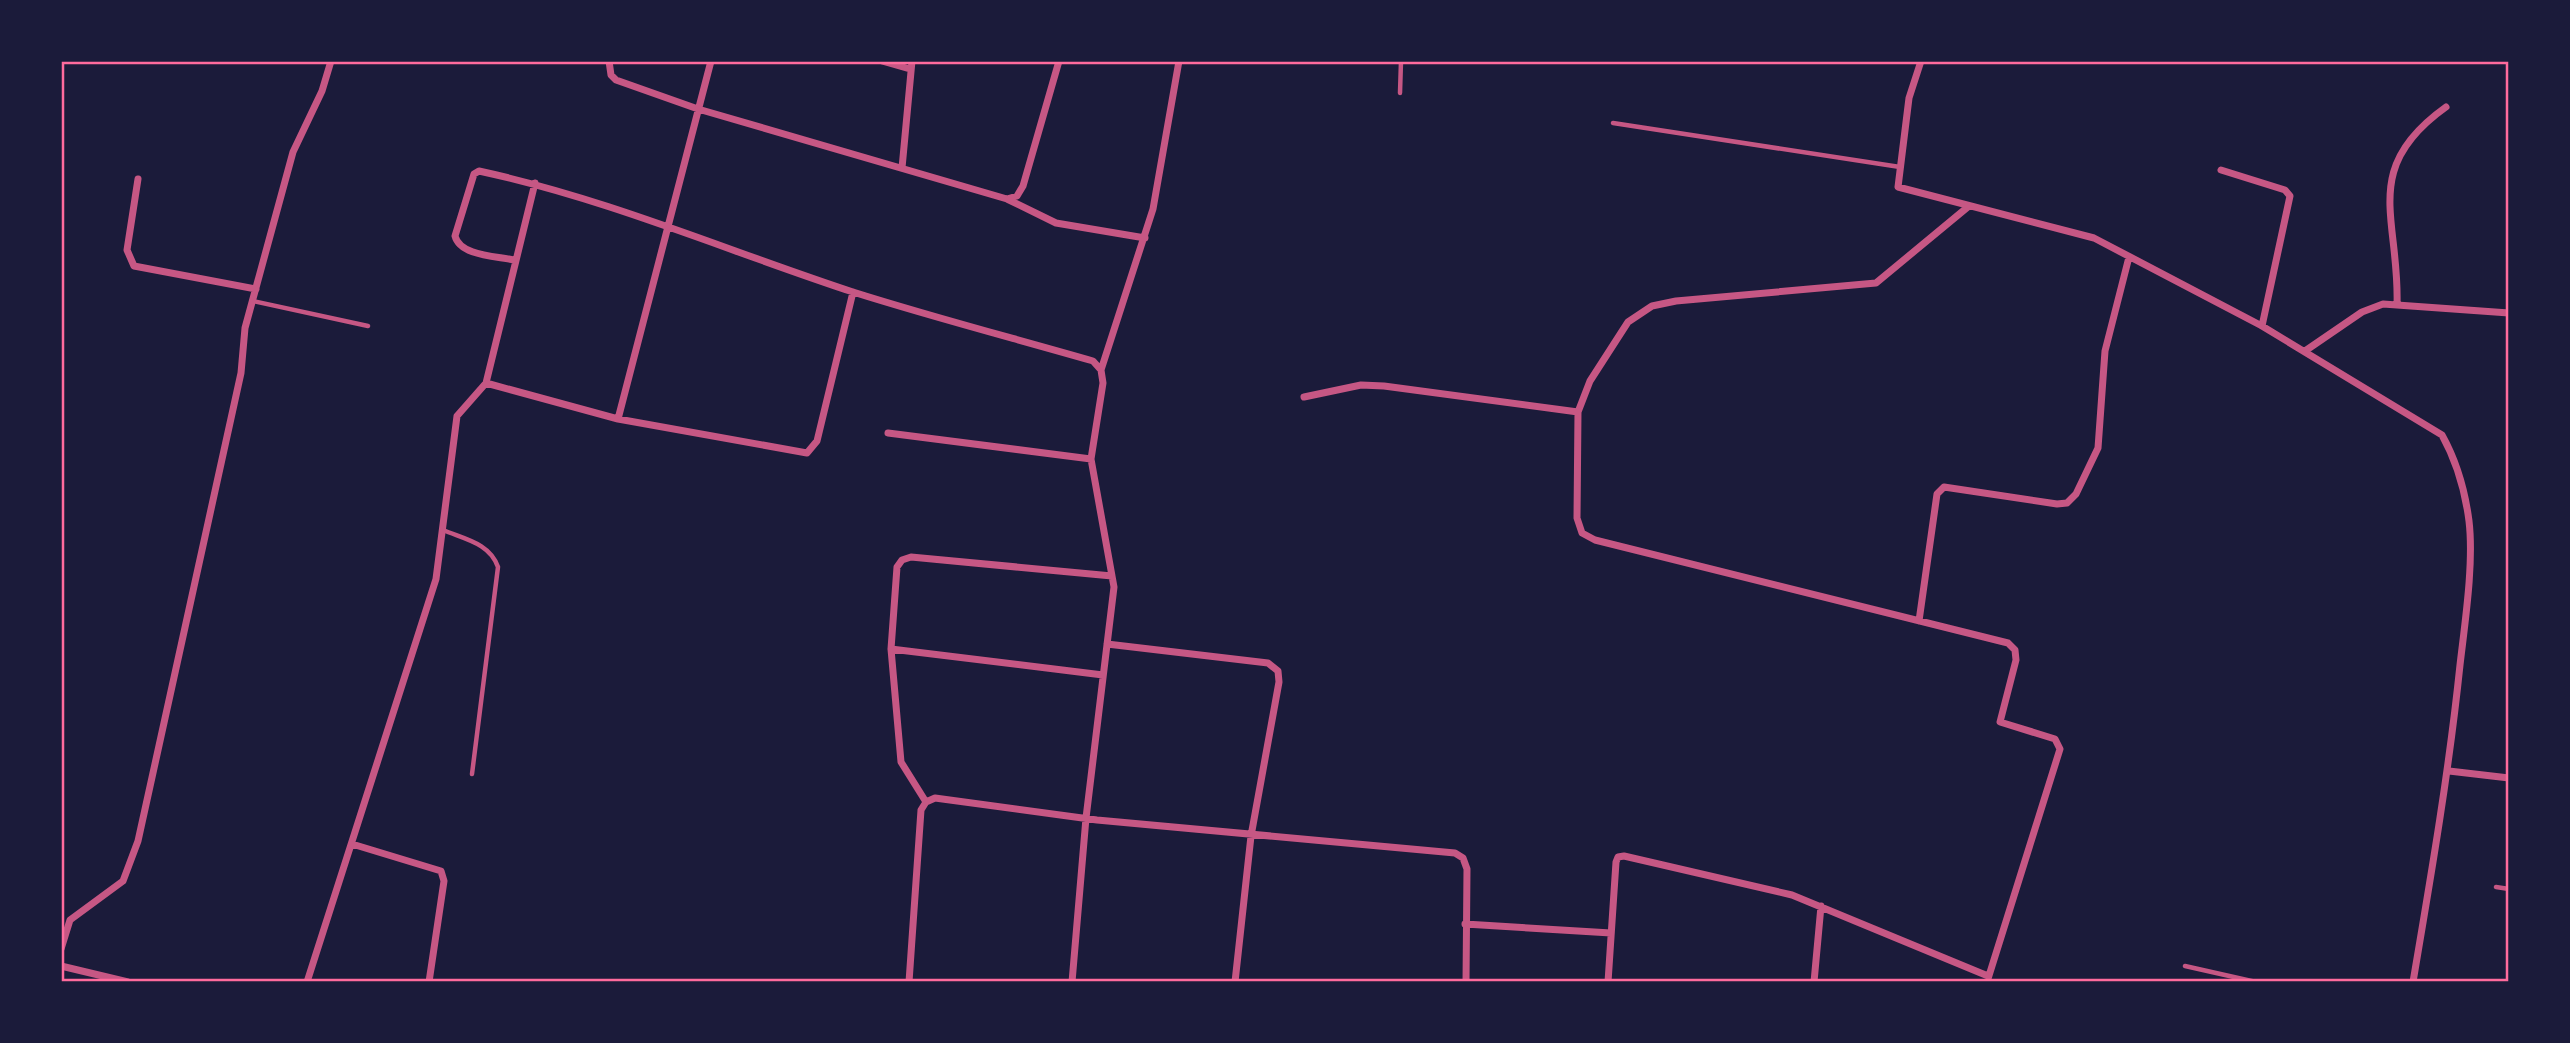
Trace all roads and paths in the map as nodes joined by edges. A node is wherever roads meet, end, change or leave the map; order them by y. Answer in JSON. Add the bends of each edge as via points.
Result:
{"nodes":[{"id":1,"x":331,"y":61,"type":"edge"},
{"id":2,"x":609,"y":61,"type":"edge"},
{"id":3,"x":711,"y":61,"type":"edge"},
{"id":4,"x":882,"y":61,"type":"edge"},
{"id":5,"x":1059,"y":61,"type":"edge"},
{"id":6,"x":1179,"y":61,"type":"edge"},
{"id":7,"x":1401,"y":61,"type":"edge"},
{"id":8,"x":1921,"y":61,"type":"edge"},
{"id":9,"x":911,"y":65,"type":"edge"},
{"id":10,"x":1400,"y":93,"type":"dead end"},
{"id":11,"x":2446,"y":107,"type":"dead end"},
{"id":12,"x":698,"y":109,"type":"junction"},
{"id":13,"x":1613,"y":123,"type":"dead end"},
{"id":14,"x":1899,"y":167,"type":"junction"},
{"id":15,"x":902,"y":168,"type":"junction"},
{"id":16,"x":2221,"y":170,"type":"dead end"},
{"id":17,"x":138,"y":179,"type":"dead end"},
{"id":18,"x":535,"y":183,"type":"junction"},
{"id":19,"x":1007,"y":199,"type":"junction"},
{"id":20,"x":1969,"y":206,"type":"junction"},
{"id":21,"x":666,"y":224,"type":"junction"},
{"id":22,"x":1145,"y":238,"type":"junction"},
{"id":23,"x":2129,"y":257,"type":"junction"},
{"id":24,"x":514,"y":260,"type":"junction"},
{"id":25,"x":256,"y":289,"type":"junction"},
{"id":26,"x":853,"y":292,"type":"junction"},
{"id":27,"x":252,"y":301,"type":"junction"},
{"id":28,"x":2397,"y":305,"type":"junction"},
{"id":29,"x":2509,"y":313,"type":"edge"},
{"id":30,"x":368,"y":326,"type":"dead end"},
{"id":31,"x":2262,"y":326,"type":"junction"},
{"id":32,"x":2305,"y":351,"type":"junction"},
{"id":33,"x":1101,"y":370,"type":"junction"},
{"id":34,"x":486,"y":383,"type":"junction"},
{"id":35,"x":1304,"y":397,"type":"dead end"},
{"id":36,"x":1578,"y":412,"type":"junction"},
{"id":37,"x":618,"y":419,"type":"junction"},
{"id":38,"x":888,"y":433,"type":"dead end"},
{"id":39,"x":1091,"y":459,"type":"junction"},
{"id":40,"x":443,"y":530,"type":"junction"},
{"id":41,"x":1112,"y":576,"type":"junction"},
{"id":42,"x":1919,"y":621,"type":"junction"},
{"id":43,"x":1107,"y":644,"type":"junction"},
{"id":44,"x":891,"y":649,"type":"junction"},
{"id":45,"x":1103,"y":675,"type":"junction"},
{"id":46,"x":2449,"y":771,"type":"junction"},
{"id":47,"x":472,"y":774,"type":"dead end"},
{"id":48,"x":2509,"y":778,"type":"edge"},
{"id":49,"x":926,"y":802,"type":"junction"},
{"id":50,"x":1086,"y":818,"type":"junction"},
{"id":51,"x":1251,"y":836,"type":"junction"},
{"id":52,"x":352,"y":844,"type":"junction"},
{"id":53,"x":2496,"y":887,"type":"dead end"},
{"id":54,"x":2509,"y":889,"type":"edge"},
{"id":55,"x":1821,"y":906,"type":"junction"},
{"id":56,"x":1465,"y":924,"type":"junction"},
{"id":57,"x":1611,"y":933,"type":"junction"},
{"id":58,"x":61,"y":949,"type":"edge"},
{"id":59,"x":61,"y":966,"type":"edge"},
{"id":60,"x":2185,"y":966,"type":"dead end"},
{"id":61,"x":1987,"y":979,"type":"edge"},
{"id":62,"x":128,"y":982,"type":"edge"},
{"id":63,"x":307,"y":982,"type":"edge"},
{"id":64,"x":429,"y":982,"type":"edge"},
{"id":65,"x":909,"y":982,"type":"edge"},
{"id":66,"x":1072,"y":982,"type":"edge"},
{"id":67,"x":1235,"y":982,"type":"edge"},
{"id":68,"x":1466,"y":982,"type":"edge"},
{"id":69,"x":1608,"y":982,"type":"edge"},
{"id":70,"x":1814,"y":982,"type":"edge"},
{"id":71,"x":2256,"y":982,"type":"edge"},
{"id":72,"x":2413,"y":982,"type":"edge"}],
"edges":[{"from":1,"to":25,"type":"street","via":[[293,152]]},
{"from":2,"to":12,"type":"street","via":[[616,79]]},
{"from":3,"to":12,"type":"street"},
{"from":4,"to":9,"type":"street"},
{"from":5,"to":19,"type":"street","via":[[1023,186],[1017,196]]},
{"from":6,"to":22,"type":"street"},
{"from":7,"to":10,"type":"lane"},
{"from":8,"to":14,"type":"street","via":[[1909,98]]},
{"from":9,"to":15,"type":"street"},
{"from":11,"to":28,"type":"street","via":[[2408,140],[2391,185],[2389,217],[2398,276]]},
{"from":12,"to":15,"type":"street"},
{"from":12,"to":21,"type":"street"},
{"from":13,"to":14,"type":"lane"},
{"from":14,"to":20,"type":"street","via":[[1898,187]]},
{"from":15,"to":19,"type":"street"},
{"from":16,"to":31,"type":"street","via":[[2285,190],[2290,197]]},
{"from":17,"to":25,"type":"street","via":[[127,250],[134,266]]},
{"from":18,"to":21,"type":"street"},
{"from":18,"to":24,"type":"street"},
{"from":18,"to":24,"type":"street","via":[[474,174],[456,236],[463,249]]},
{"from":19,"to":22,"type":"street","via":[[1056,223]]},
{"from":20,"to":23,"type":"street","via":[[2094,238]]},
{"from":20,"to":36,"type":"street","via":[[1876,283],[1652,306],[1628,322],[1612,342]]},
{"from":21,"to":26,"type":"street"},
{"from":21,"to":37,"type":"street"},
{"from":22,"to":33,"type":"street"},
{"from":23,"to":31,"type":"street"},
{"from":23,"to":42,"type":"street","via":[[2105,351],[2098,448],[2076,494],[2067,503],[2057,504],[1944,487],[1937,494]]},
{"from":24,"to":34,"type":"street"},
{"from":25,"to":27,"type":"street"},
{"from":26,"to":33,"type":"street","via":[[1093,361]]},
{"from":26,"to":37,"type":"street","via":[[817,441],[807,453]]},
{"from":27,"to":30,"type":"lane"},
{"from":27,"to":58,"type":"street","via":[[241,373],[138,841],[123,881],[70,920]]},
{"from":28,"to":29,"type":"street"},
{"from":28,"to":32,"type":"street","via":[[2372,307]]},
{"from":31,"to":32,"type":"street"},
{"from":32,"to":46,"type":"street","via":[[2442,435],[2463,484],[2469,524],[2465,618]]},
{"from":33,"to":39,"type":"street"},
{"from":34,"to":37,"type":"street"},
{"from":34,"to":40,"type":"street","via":[[457,416]]},
{"from":35,"to":36,"type":"street","via":[[1361,385],[1384,386]]},
{"from":36,"to":42,"type":"street","via":[[1577,519],[1582,533]]},
{"from":38,"to":39,"type":"street"},
{"from":39,"to":41,"type":"street"},
{"from":40,"to":47,"type":"lane","via":[[485,547],[498,567]]},
{"from":40,"to":52,"type":"street","via":[[436,579]]},
{"from":41,"to":43,"type":"street"},
{"from":41,"to":44,"type":"street","via":[[911,557],[897,567]]},
{"from":42,"to":61,"type":"street","via":[[2008,643],[2016,660],[2000,722],[2055,739],[2060,749]]},
{"from":43,"to":45,"type":"street"},
{"from":43,"to":51,"type":"street","via":[[1268,663],[1278,671]]},
{"from":44,"to":45,"type":"street"},
{"from":44,"to":49,"type":"street","via":[[901,762]]},
{"from":45,"to":50,"type":"street"},
{"from":46,"to":48,"type":"street"},
{"from":46,"to":72,"type":"street"},
{"from":49,"to":50,"type":"street","via":[[935,798]]},
{"from":49,"to":65,"type":"street","via":[[921,810]]},
{"from":50,"to":51,"type":"street"},
{"from":50,"to":66,"type":"street"},
{"from":51,"to":56,"type":"street","via":[[1455,853],[1467,869]]},
{"from":51,"to":67,"type":"street"},
{"from":52,"to":63,"type":"street"},
{"from":52,"to":64,"type":"street","via":[[441,871],[444,881]]},
{"from":53,"to":54,"type":"lane"},
{"from":55,"to":57,"type":"street","via":[[1792,895],[1623,856],[1616,862]]},
{"from":55,"to":61,"type":"street"},
{"from":55,"to":70,"type":"street"},
{"from":56,"to":57,"type":"street"},
{"from":56,"to":68,"type":"street"},
{"from":57,"to":69,"type":"street"},
{"from":59,"to":62,"type":"street"},
{"from":60,"to":71,"type":"lane"}]}
